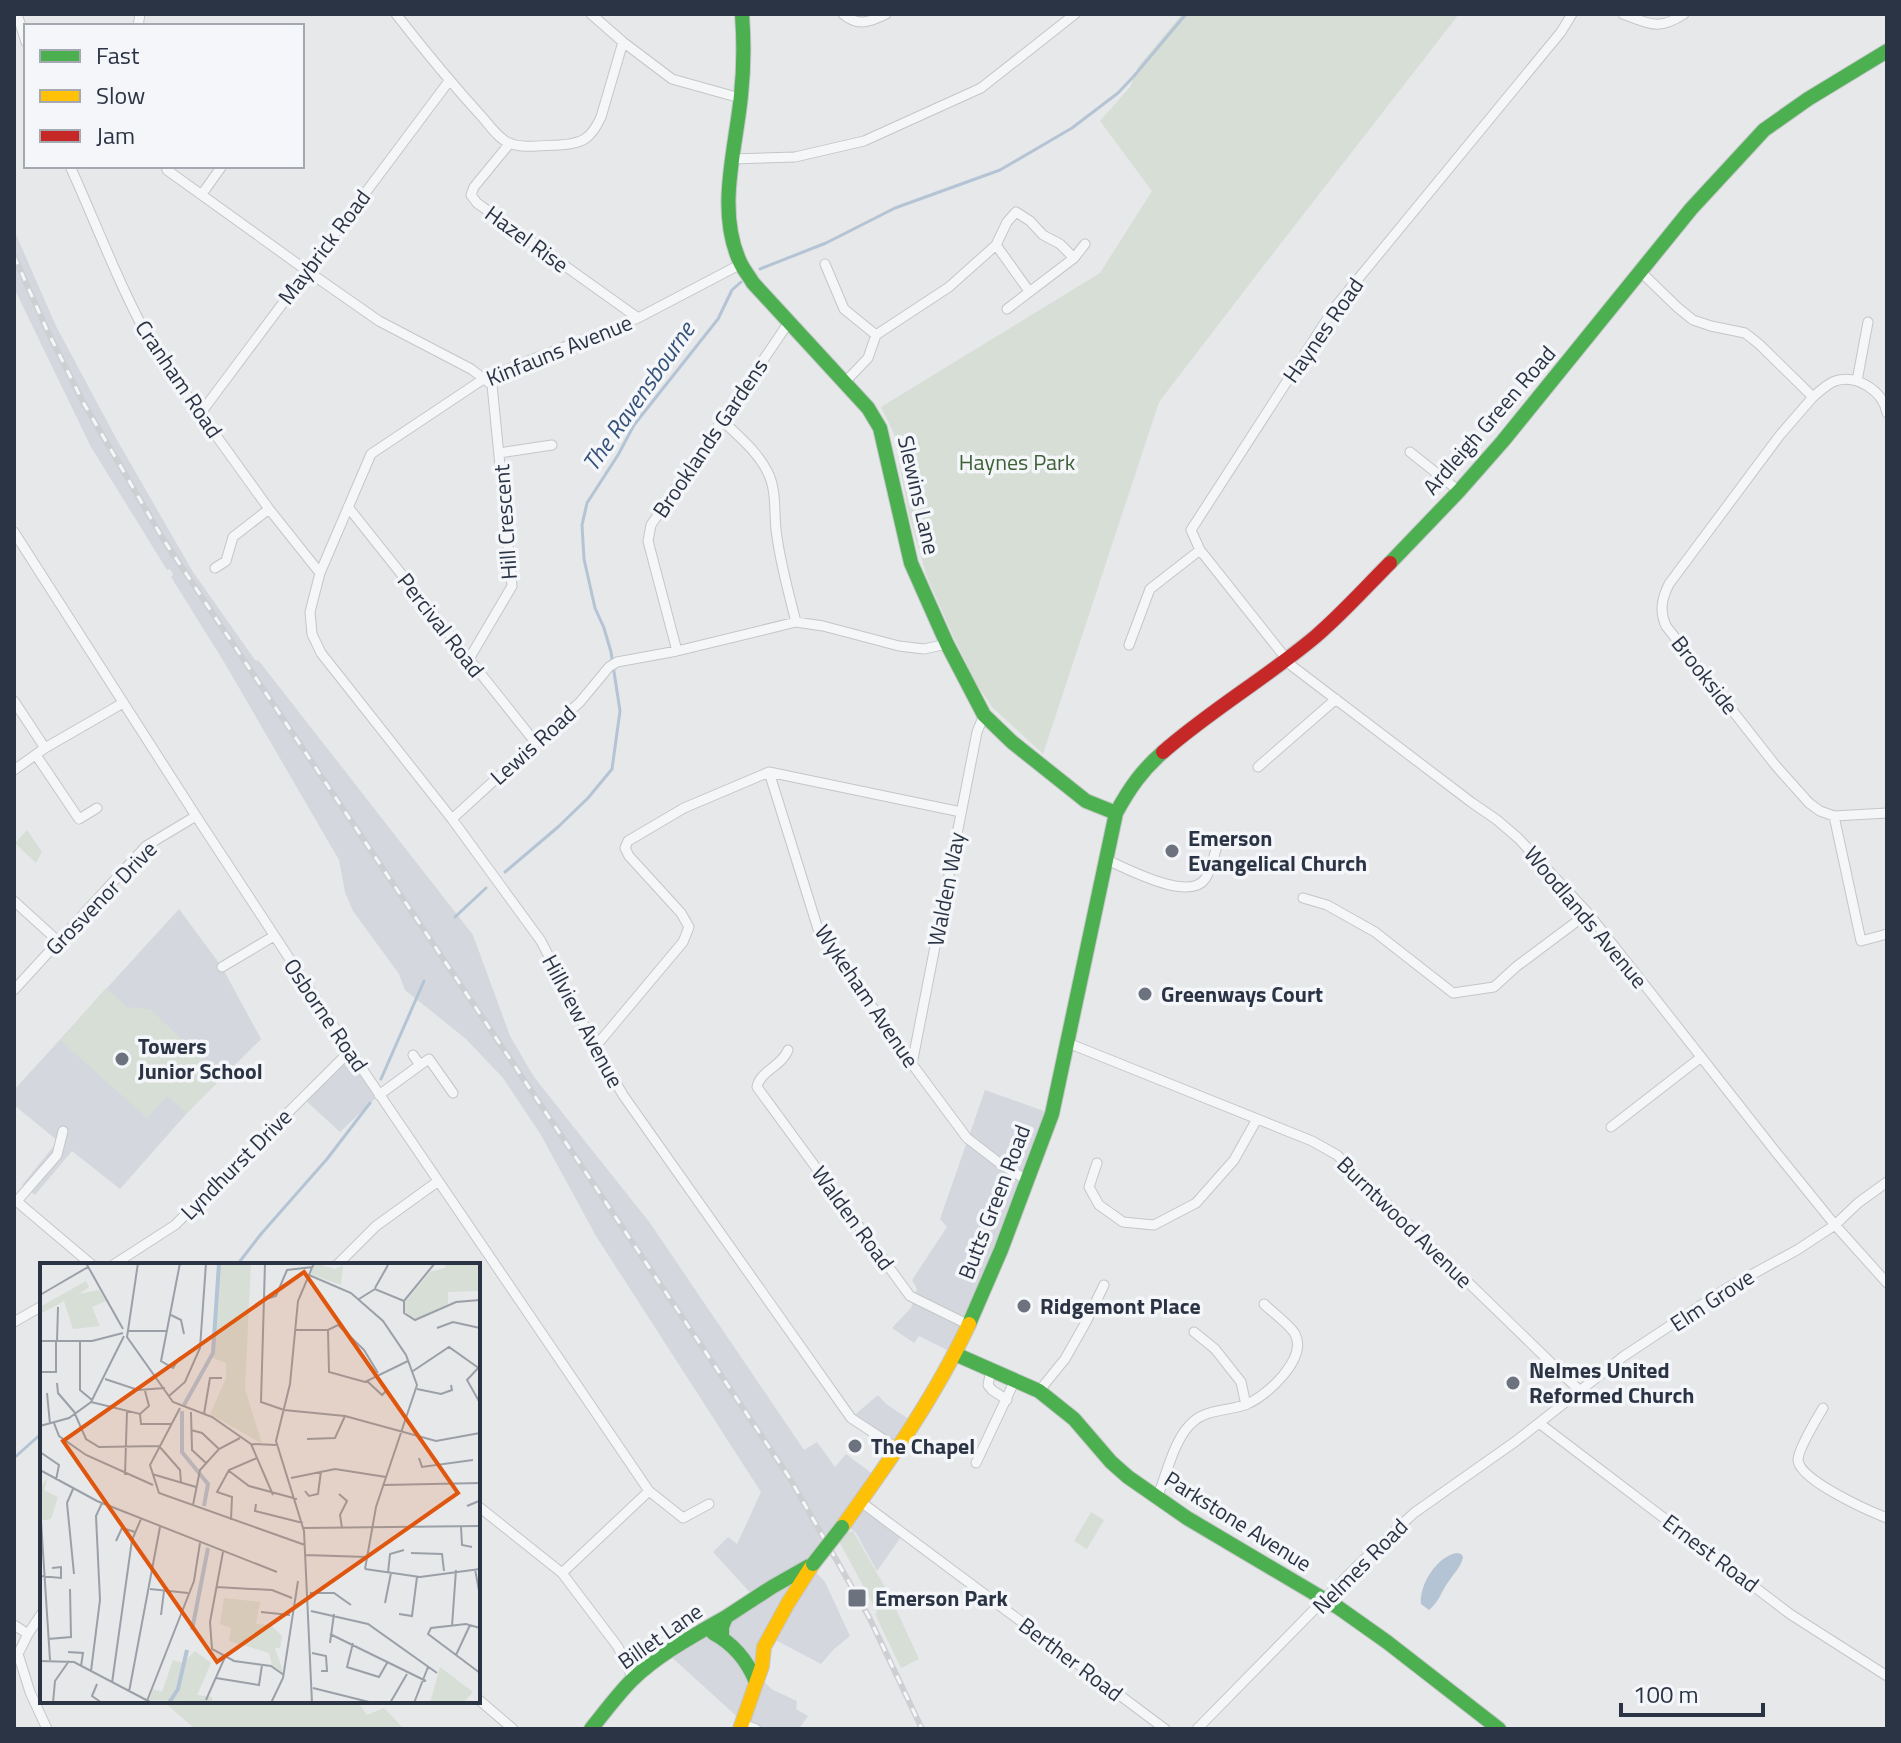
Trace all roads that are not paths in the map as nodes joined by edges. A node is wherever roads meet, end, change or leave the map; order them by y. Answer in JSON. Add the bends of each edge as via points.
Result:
{"nodes":[{"id":1,"x":17,"y":14,"type":"edge"},
{"id":2,"x":396,"y":14,"type":"edge"},
{"id":3,"x":591,"y":14,"type":"edge"},
{"id":4,"x":742,"y":14,"type":"edge"},
{"id":5,"x":843,"y":14,"type":"edge"},
{"id":6,"x":886,"y":14,"type":"edge"},
{"id":7,"x":1075,"y":14,"type":"edge"},
{"id":8,"x":1572,"y":14,"type":"edge"},
{"id":9,"x":1623,"y":14,"type":"edge"},
{"id":10,"x":1684,"y":14,"type":"edge"},
{"id":11,"x":24,"y":36,"type":"edge"},
{"id":12,"x":623,"y":42,"type":"junction"},
{"id":13,"x":1887,"y":51,"type":"edge"},
{"id":14,"x":449,"y":81,"type":"junction"},
{"id":15,"x":740,"y":98,"type":"junction"},
{"id":16,"x":510,"y":143,"type":"junction"},
{"id":17,"x":731,"y":159,"type":"junction"},
{"id":18,"x":71,"y":168,"type":"edge"},
{"id":19,"x":166,"y":168,"type":"edge"},
{"id":20,"x":221,"y":168,"type":"edge"},
{"id":21,"x":202,"y":194,"type":"junction"},
{"id":22,"x":1085,"y":244,"type":"dead end"},
{"id":23,"x":996,"y":245,"type":"junction"},
{"id":24,"x":1074,"y":258,"type":"junction"},
{"id":25,"x":741,"y":264,"type":"junction"},
{"id":26,"x":825,"y":264,"type":"dead end"},
{"id":27,"x":306,"y":270,"type":"junction"},
{"id":28,"x":1641,"y":272,"type":"junction"},
{"id":29,"x":1029,"y":291,"type":"junction"},
{"id":30,"x":1007,"y":309,"type":"dead end"},
{"id":31,"x":638,"y":318,"type":"junction"},
{"id":32,"x":789,"y":322,"type":"junction"},
{"id":33,"x":1868,"y":322,"type":"dead end"},
{"id":34,"x":876,"y":335,"type":"junction"},
{"id":35,"x":485,"y":378,"type":"junction"},
{"id":36,"x":1857,"y":381,"type":"junction"},
{"id":37,"x":845,"y":382,"type":"junction"},
{"id":38,"x":1813,"y":397,"type":"junction"},
{"id":39,"x":1887,"y":413,"type":"edge"},
{"id":40,"x":200,"y":414,"type":"junction"},
{"id":41,"x":722,"y":420,"type":"junction"},
{"id":42,"x":552,"y":445,"type":"dead end"},
{"id":43,"x":1410,"y":452,"type":"dead end"},
{"id":44,"x":499,"y":453,"type":"junction"},
{"id":45,"x":1459,"y":491,"type":"junction"},
{"id":46,"x":348,"y":507,"type":"junction"},
{"id":47,"x":269,"y":509,"type":"junction"},
{"id":48,"x":14,"y":532,"type":"edge"},
{"id":49,"x":1200,"y":550,"type":"junction"},
{"id":50,"x":215,"y":568,"type":"dead end"},
{"id":51,"x":320,"y":573,"type":"junction"},
{"id":52,"x":796,"y":622,"type":"junction"},
{"id":53,"x":947,"y":644,"type":"junction"},
{"id":54,"x":1129,"y":645,"type":"dead end"},
{"id":55,"x":677,"y":651,"type":"junction"},
{"id":56,"x":469,"y":659,"type":"junction"},
{"id":57,"x":1286,"y":660,"type":"junction"},
{"id":58,"x":1336,"y":699,"type":"junction"},
{"id":59,"x":14,"y":701,"type":"edge"},
{"id":60,"x":123,"y":703,"type":"junction"},
{"id":61,"x":984,"y":715,"type":"junction"},
{"id":62,"x":535,"y":742,"type":"junction"},
{"id":63,"x":40,"y":752,"type":"junction"},
{"id":64,"x":1258,"y":767,"type":"dead end"},
{"id":65,"x":14,"y":770,"type":"edge"},
{"id":66,"x":769,"y":772,"type":"junction"},
{"id":67,"x":97,"y":808,"type":"dead end"},
{"id":68,"x":961,"y":812,"type":"junction"},
{"id":69,"x":1116,"y":813,"type":"junction"},
{"id":70,"x":1887,"y":813,"type":"edge"},
{"id":71,"x":196,"y":816,"type":"junction"},
{"id":72,"x":1834,"y":816,"type":"junction"},
{"id":73,"x":452,"y":819,"type":"junction"},
{"id":74,"x":1218,"y":843,"type":"dead end"},
{"id":75,"x":1107,"y":860,"type":"junction"},
{"id":76,"x":1303,"y":898,"type":"dead end"},
{"id":77,"x":14,"y":901,"type":"edge"},
{"id":78,"x":1588,"y":913,"type":"junction"},
{"id":79,"x":1887,"y":934,"type":"edge"},
{"id":80,"x":274,"y":936,"type":"junction"},
{"id":81,"x":58,"y":941,"type":"junction"},
{"id":82,"x":222,"y":967,"type":"dead end"},
{"id":83,"x":14,"y":990,"type":"edge"},
{"id":84,"x":1068,"y":1043,"type":"junction"},
{"id":85,"x":595,"y":1047,"type":"junction"},
{"id":86,"x":788,"y":1050,"type":"dead end"},
{"id":87,"x":350,"y":1051,"type":"junction"},
{"id":88,"x":413,"y":1055,"type":"dead end"},
{"id":89,"x":1700,"y":1058,"type":"junction"},
{"id":90,"x":912,"y":1064,"type":"junction"},
{"id":91,"x":420,"y":1065,"type":"junction"},
{"id":92,"x":453,"y":1093,"type":"dead end"},
{"id":93,"x":379,"y":1095,"type":"junction"},
{"id":94,"x":1257,"y":1119,"type":"junction"},
{"id":95,"x":1611,"y":1127,"type":"dead end"},
{"id":96,"x":63,"y":1131,"type":"dead end"},
{"id":97,"x":1097,"y":1163,"type":"dead end"},
{"id":98,"x":1027,"y":1180,"type":"junction"},
{"id":99,"x":437,"y":1182,"type":"junction"},
{"id":100,"x":1887,"y":1182,"type":"edge"},
{"id":101,"x":16,"y":1200,"type":"edge"},
{"id":102,"x":1835,"y":1225,"type":"junction"},
{"id":103,"x":90,"y":1263,"type":"edge"},
{"id":104,"x":116,"y":1263,"type":"edge"},
{"id":105,"x":339,"y":1263,"type":"edge"},
{"id":106,"x":1887,"y":1283,"type":"edge"},
{"id":107,"x":1104,"y":1285,"type":"dead end"},
{"id":108,"x":1264,"y":1304,"type":"dead end"},
{"id":109,"x":40,"y":1307,"type":"edge"},
{"id":110,"x":14,"y":1322,"type":"edge"},
{"id":111,"x":969,"y":1325,"type":"junction"},
{"id":112,"x":1194,"y":1332,"type":"dead end"},
{"id":113,"x":955,"y":1354,"type":"junction"},
{"id":114,"x":991,"y":1370,"type":"junction"},
{"id":115,"x":1015,"y":1380,"type":"junction"},
{"id":116,"x":1039,"y":1391,"type":"junction"},
{"id":117,"x":1580,"y":1391,"type":"junction"},
{"id":118,"x":1007,"y":1400,"type":"junction"},
{"id":119,"x":1246,"y":1405,"type":"junction"},
{"id":120,"x":1823,"y":1408,"type":"dead end"},
{"id":121,"x":1539,"y":1423,"type":"junction"},
{"id":122,"x":898,"y":1449,"type":"junction"},
{"id":123,"x":976,"y":1463,"type":"dead end"},
{"id":124,"x":649,"y":1491,"type":"junction"},
{"id":125,"x":1157,"y":1498,"type":"junction"},
{"id":126,"x":861,"y":1502,"type":"junction"},
{"id":127,"x":709,"y":1504,"type":"dead end"},
{"id":128,"x":480,"y":1508,"type":"edge"},
{"id":129,"x":1887,"y":1518,"type":"edge"},
{"id":130,"x":813,"y":1564,"type":"junction"},
{"id":131,"x":562,"y":1573,"type":"junction"},
{"id":132,"x":772,"y":1587,"type":"junction"},
{"id":133,"x":1325,"y":1600,"type":"junction"},
{"id":134,"x":788,"y":1603,"type":"junction"},
{"id":135,"x":40,"y":1616,"type":"edge"},
{"id":136,"x":726,"y":1617,"type":"junction"},
{"id":137,"x":14,"y":1625,"type":"edge"},
{"id":138,"x":28,"y":1634,"type":"junction"},
{"id":139,"x":691,"y":1637,"type":"junction"},
{"id":140,"x":722,"y":1637,"type":"junction"},
{"id":141,"x":764,"y":1647,"type":"junction"},
{"id":142,"x":744,"y":1657,"type":"junction"},
{"id":143,"x":1887,"y":1676,"type":"edge"},
{"id":144,"x":633,"y":1679,"type":"junction"},
{"id":145,"x":756,"y":1682,"type":"junction"},
{"id":146,"x":480,"y":1701,"type":"edge"},
{"id":147,"x":746,"y":1727,"type":"edge"},
{"id":148,"x":47,"y":1729,"type":"edge"},
{"id":149,"x":513,"y":1729,"type":"edge"},
{"id":150,"x":591,"y":1729,"type":"edge"},
{"id":151,"x":1165,"y":1729,"type":"edge"},
{"id":152,"x":1197,"y":1729,"type":"edge"},
{"id":153,"x":1499,"y":1729,"type":"edge"}],
"edges":[{"from":1,"to":11,"type":"street"},
{"from":2,"to":14,"type":"street"},
{"from":3,"to":12,"type":"street"},
{"from":4,"to":15,"type":"street","name":"Slewins Lane"},
{"from":5,"to":6,"type":"street","via":[[869,23]]},
{"from":7,"to":17,"type":"street","via":[[981,88],[864,141],[795,157]]},
{"from":8,"to":49,"type":"street","name":"Haynes Road","via":[[1335,307],[1191,530]]},
{"from":9,"to":10,"type":"street","via":[[1664,25]]},
{"from":12,"to":15,"type":"street","via":[[672,79]]},
{"from":12,"to":16,"type":"street","via":[[601,117],[587,138],[576,144]]},
{"from":13,"to":28,"type":"street","name":"Ardleigh Green Road","via":[[1764,130]]},
{"from":14,"to":16,"type":"street"},
{"from":14,"to":27,"type":"street","name":"Maybrick Road"},
{"from":15,"to":17,"type":"street","name":"Slewins Lane"},
{"from":16,"to":31,"type":"street","name":"Hazel Rise","via":[[471,195]]},
{"from":17,"to":25,"type":"street","name":"Slewins Lane","via":[[730,216]]},
{"from":18,"to":40,"type":"street","name":"Cranham Road","via":[[141,325]]},
{"from":19,"to":21,"type":"street"},
{"from":20,"to":21,"type":"street"},
{"from":21,"to":27,"type":"street"},
{"from":22,"to":24,"type":"street"},
{"from":23,"to":24,"type":"street","via":[[1016,212]]},
{"from":23,"to":29,"type":"street"},
{"from":23,"to":34,"type":"street","via":[[949,287]]},
{"from":24,"to":29,"type":"street"},
{"from":25,"to":31,"type":"street","name":"Kinfauns Avenue"},
{"from":25,"to":32,"type":"street","name":"Slewins Lane"},
{"from":26,"to":34,"type":"street","via":[[844,309]]},
{"from":27,"to":35,"type":"street","via":[[379,321]]},
{"from":27,"to":40,"type":"street","name":"Maybrick Road"},
{"from":28,"to":38,"type":"street","via":[[1693,320],[1745,333]]},
{"from":28,"to":45,"type":"street","name":"Ardleigh Green Road"},
{"from":29,"to":30,"type":"street"},
{"from":31,"to":35,"type":"street","name":"Kinfauns Avenue"},
{"from":32,"to":37,"type":"street","name":"Slewins Lane"},
{"from":32,"to":41,"type":"street","name":"Brooklands Gardens"},
{"from":33,"to":36,"type":"street"},
{"from":34,"to":37,"type":"street","via":[[868,358]]},
{"from":35,"to":44,"type":"street","name":"Hill Crescent","via":[[492,385]]},
{"from":35,"to":46,"type":"street","name":"Kinfauns Avenue","via":[[371,454]]},
{"from":36,"to":38,"type":"street","via":[[1832,382]]},
{"from":36,"to":39,"type":"street","via":[[1873,389]]},
{"from":37,"to":53,"type":"street","name":"Slewins Lane","via":[[880,428],[911,563]]},
{"from":38,"to":72,"type":"street","name":"Brookside","via":[[1669,584],[1662,616],[1776,766],[1809,803]]},
{"from":40,"to":47,"type":"street","name":"Cranham Road"},
{"from":41,"to":52,"type":"street","via":[[759,456],[769,474],[779,553]]},
{"from":41,"to":55,"type":"street","name":"Brooklands Gardens","via":[[648,532]]},
{"from":42,"to":44,"type":"street"},
{"from":43,"to":45,"type":"street"},
{"from":44,"to":56,"type":"street","name":"Hill Crescent","via":[[512,586]]},
{"from":45,"to":57,"type":"street","name":"Ardleigh Green Road","via":[[1333,620]]},
{"from":46,"to":51,"type":"street","name":"Kinfauns Avenue"},
{"from":46,"to":56,"type":"street","name":"Percival Road"},
{"from":47,"to":50,"type":"street","via":[[233,537],[226,561]]},
{"from":47,"to":51,"type":"street","name":"Cranham Road"},
{"from":48,"to":60,"type":"street","name":"Osborne Road"},
{"from":49,"to":54,"type":"street","via":[[1150,589]]},
{"from":49,"to":57,"type":"street"},
{"from":51,"to":73,"type":"street","name":"Hillview Avenue","via":[[310,612],[321,653]]},
{"from":52,"to":53,"type":"street","via":[[899,646],[924,649]]},
{"from":52,"to":55,"type":"street"},
{"from":53,"to":61,"type":"street","name":"Slewins Lane"},
{"from":55,"to":62,"type":"street","name":"Lewis Road","via":[[613,665]]},
{"from":56,"to":62,"type":"street","name":"Percival Road"},
{"from":57,"to":58,"type":"street","name":"Woodlands Avenue"},
{"from":57,"to":69,"type":"street","name":"Ardleigh Green Road","via":[[1144,769]]},
{"from":58,"to":64,"type":"street"},
{"from":58,"to":78,"type":"street","name":"Woodlands Avenue","via":[[1497,820]]},
{"from":59,"to":63,"type":"street"},
{"from":60,"to":63,"type":"street"},
{"from":60,"to":71,"type":"street","name":"Osborne Road"},
{"from":61,"to":68,"type":"street","name":"Walden Way"},
{"from":61,"to":69,"type":"street","name":"Slewins Lane","via":[[1086,801]]},
{"from":62,"to":73,"type":"street","name":"Lewis Road"},
{"from":63,"to":65,"type":"street"},
{"from":63,"to":67,"type":"street","via":[[79,819]]},
{"from":66,"to":68,"type":"street"},
{"from":66,"to":85,"type":"street","via":[[684,808],[628,841],[629,856],[689,927],[683,942]]},
{"from":66,"to":90,"type":"street","name":"Wykeham Avenue","via":[[818,929]]},
{"from":68,"to":90,"type":"street","name":"Walden Way"},
{"from":69,"to":75,"type":"street","name":"Butts Green Road"},
{"from":70,"to":72,"type":"street"},
{"from":71,"to":80,"type":"street","name":"Osborne Road"},
{"from":71,"to":81,"type":"street","name":"Grosvenor Drive","via":[[146,846]]},
{"from":72,"to":79,"type":"street","via":[[1861,941]]},
{"from":73,"to":85,"type":"street","name":"Hillview Avenue","via":[[541,941]]},
{"from":74,"to":75,"type":"street","via":[[1205,879],[1194,888],[1172,886]]},
{"from":75,"to":84,"type":"street","name":"Butts Green Road"},
{"from":76,"to":78,"type":"street","via":[[1375,932],[1453,993],[1494,987]]},
{"from":77,"to":81,"type":"street"},
{"from":78,"to":89,"type":"street","name":"Woodlands Avenue"},
{"from":80,"to":82,"type":"street"},
{"from":80,"to":87,"type":"street","name":"Osborne Road"},
{"from":81,"to":83,"type":"street","name":"Grosvenor Drive"},
{"from":84,"to":94,"type":"street","name":"Burntwood Avenue"},
{"from":84,"to":98,"type":"street","name":"Butts Green Road","via":[[1052,1114]]},
{"from":85,"to":122,"type":"street","name":"Hillview Avenue","via":[[623,1095],[851,1418]]},
{"from":86,"to":111,"type":"street","name":"Walden Road","via":[[785,1059],[758,1079],[757,1087],[910,1296]]},
{"from":87,"to":93,"type":"street","name":"Osborne Road"},
{"from":87,"to":104,"type":"street","name":"Lyndhurst Drive","via":[[175,1225]]},
{"from":88,"to":91,"type":"street"},
{"from":89,"to":95,"type":"street"},
{"from":89,"to":102,"type":"street","name":"Woodlands Avenue"},
{"from":90,"to":98,"type":"street","name":"Wykeham Avenue","via":[[967,1138]]},
{"from":91,"to":92,"type":"street","via":[[429,1059]]},
{"from":91,"to":93,"type":"street"},
{"from":93,"to":99,"type":"street","name":"Osborne Road"},
{"from":94,"to":97,"type":"street","via":[[1234,1160],[1196,1203],[1154,1225],[1123,1222],[1099,1205],[1089,1187]]},
{"from":94,"to":117,"type":"street","name":"Burntwood Avenue","via":[[1337,1155]]},
{"from":96,"to":101,"type":"street","via":[[57,1155]]},
{"from":98,"to":111,"type":"street","name":"Butts Green Road"},
{"from":99,"to":105,"type":"street","via":[[376,1226]]},
{"from":99,"to":124,"type":"street","name":"Osborne Road"},
{"from":100,"to":102,"type":"street","name":"Elm Grove"},
{"from":101,"to":103,"type":"street"},
{"from":102,"to":106,"type":"street","name":"Woodlands Avenue"},
{"from":102,"to":117,"type":"street","name":"Elm Grove","via":[[1727,1288]]},
{"from":107,"to":116,"type":"street","via":[[1065,1359]]},
{"from":108,"to":119,"type":"street","via":[[1295,1334],[1298,1349],[1268,1392]]},
{"from":109,"to":110,"type":"street"},
{"from":111,"to":113,"type":"street","name":"Butts Green Road"},
{"from":112,"to":119,"type":"street","via":[[1241,1382]]},
{"from":113,"to":114,"type":"street","name":"Parkstone Avenue"},
{"from":113,"to":122,"type":"street","name":"Butts Green Road"},
{"from":114,"to":115,"type":"street","name":"Parkstone Avenue"},
{"from":114,"to":118,"type":"street","via":[[988,1385]]},
{"from":115,"to":116,"type":"street","name":"Parkstone Avenue"},
{"from":115,"to":118,"type":"street"},
{"from":116,"to":125,"type":"street","name":"Parkstone Avenue","via":[[1074,1419],[1111,1462]]},
{"from":117,"to":121,"type":"street","name":"Elm Grove"},
{"from":118,"to":123,"type":"street"},
{"from":119,"to":125,"type":"street","via":[[1193,1421],[1174,1450]]},
{"from":120,"to":129,"type":"street","via":[[1798,1464],[1860,1508]]},
{"from":121,"to":133,"type":"street","name":"Nelmes Road","via":[[1414,1513]]},
{"from":121,"to":143,"type":"street","name":"Ernest Road","via":[[1790,1614]]},
{"from":122,"to":126,"type":"street","name":"Butts Green Road"},
{"from":124,"to":127,"type":"street","name":"Osborne Road","via":[[683,1518]]},
{"from":124,"to":131,"type":"street"},
{"from":125,"to":133,"type":"street","name":"Parkstone Avenue"},
{"from":126,"to":130,"type":"street","name":"Butts Green Road","bridge":true},
{"from":126,"to":151,"type":"street","name":"Berther Road"},
{"from":128,"to":131,"type":"street"},
{"from":130,"to":132,"type":"street","name":"Billet Lane"},
{"from":130,"to":134,"type":"street","name":"Butts Green Road"},
{"from":131,"to":144,"type":"street","via":[[618,1647]]},
{"from":132,"to":134,"type":"street"},
{"from":132,"to":136,"type":"street","name":"Billet Lane"},
{"from":133,"to":152,"type":"street","name":"Nelmes Road"},
{"from":133,"to":153,"type":"street","name":"Parkstone Avenue"},
{"from":134,"to":141,"type":"street","name":"Butts Green Road"},
{"from":135,"to":138,"type":"street"},
{"from":136,"to":139,"type":"street","name":"Billet Lane"},
{"from":136,"to":140,"type":"street","name":"Billet Lane"},
{"from":137,"to":138,"type":"street"},
{"from":138,"to":148,"type":"street","via":[[18,1654]]},
{"from":139,"to":140,"type":"street","via":[[710,1632]]},
{"from":139,"to":144,"type":"street","name":"Billet Lane"},
{"from":140,"to":142,"type":"street"},
{"from":141,"to":142,"type":"street"},
{"from":141,"to":145,"type":"street","name":"Butts Green Road"},
{"from":142,"to":145,"type":"street"},
{"from":144,"to":150,"type":"street","name":"Billet Lane"},
{"from":145,"to":147,"type":"street","name":"Butts Green Road"},
{"from":146,"to":149,"type":"street"}]}
